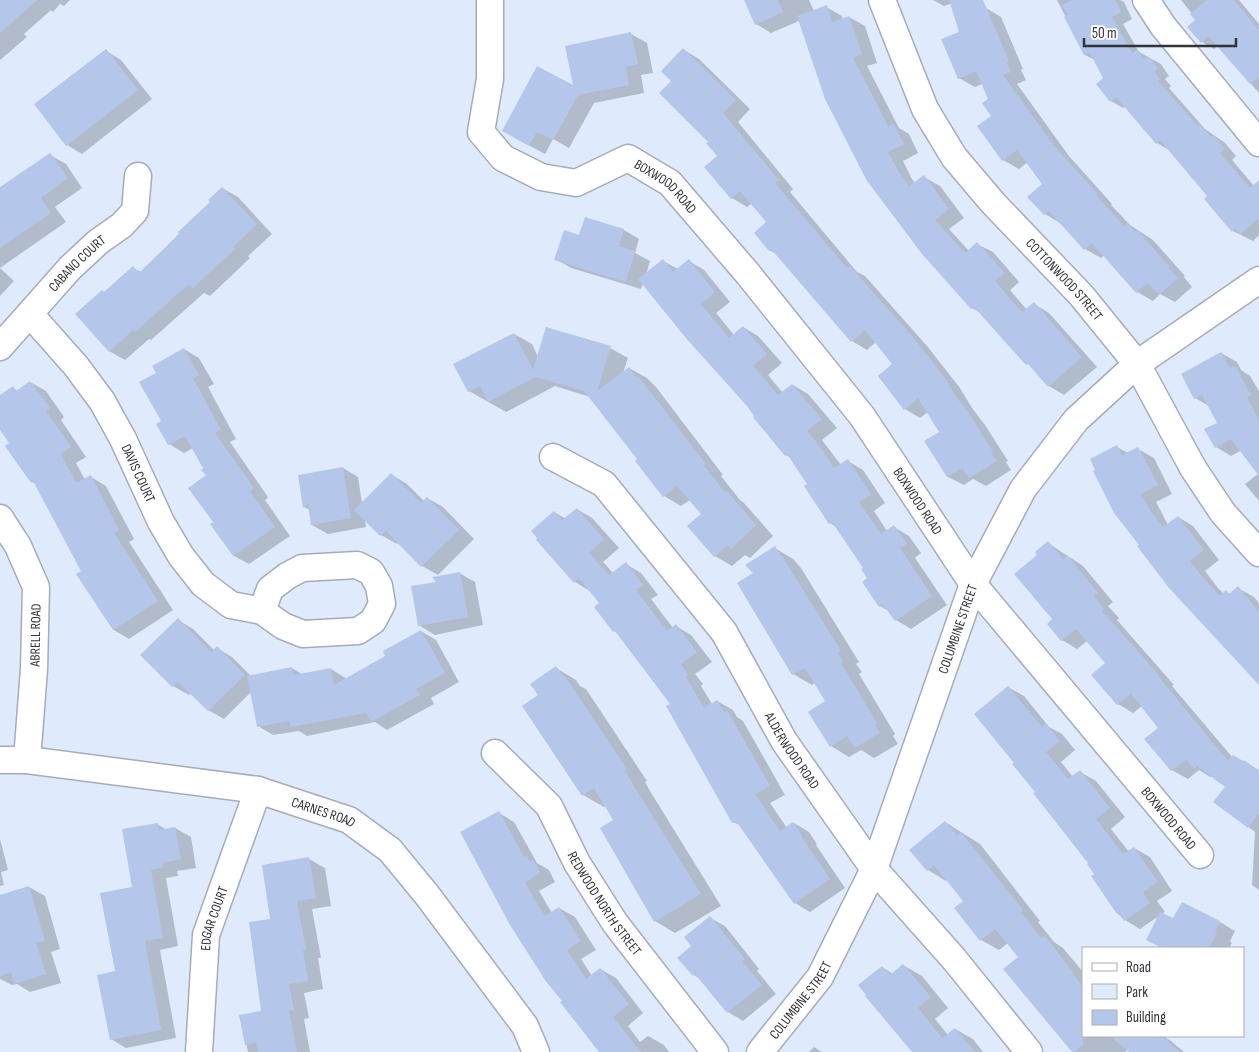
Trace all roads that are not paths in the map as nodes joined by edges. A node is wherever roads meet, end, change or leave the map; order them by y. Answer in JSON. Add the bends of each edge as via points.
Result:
{"nodes":[{"id":1,"x":490,"y":0,"type":"edge"},
{"id":2,"x":882,"y":0,"type":"edge"},
{"id":3,"x":1146,"y":0,"type":"edge"},
{"id":4,"x":1259,"y":143,"type":"edge"},
{"id":5,"x":138,"y":176,"type":"dead end"},
{"id":6,"x":1259,"y":280,"type":"edge"},
{"id":7,"x":30,"y":314,"type":"junction"},
{"id":8,"x":0,"y":347,"type":"edge"},
{"id":9,"x":1137,"y":364,"type":"junction"},
{"id":10,"x":553,"y":457,"type":"dead end"},
{"id":11,"x":0,"y":518,"type":"edge"},
{"id":12,"x":9,"y":548,"type":"edge"},
{"id":13,"x":1259,"y":553,"type":"edge"},
{"id":14,"x":973,"y":584,"type":"junction"},
{"id":15,"x":262,"y":611,"type":"dead end"},
{"id":16,"x":495,"y":753,"type":"dead end"},
{"id":17,"x":0,"y":760,"type":"edge"},
{"id":18,"x":28,"y":760,"type":"junction"},
{"id":19,"x":258,"y":790,"type":"junction"},
{"id":20,"x":1200,"y":855,"type":"dead end"},
{"id":21,"x":874,"y":869,"type":"junction"},
{"id":22,"x":199,"y":1052,"type":"edge"},
{"id":23,"x":536,"y":1052,"type":"edge"},
{"id":24,"x":715,"y":1052,"type":"edge"},
{"id":25,"x":760,"y":1052,"type":"edge"},
{"id":26,"x":1029,"y":1052,"type":"edge"}],
"edges":[{"from":1,"to":14,"type":"street","name":"BOXWOOD ROAD","via":[[490,79],[481,132],[503,158],[541,176],[576,183],[628,158],[670,183],[862,416]]},
{"from":2,"to":9,"type":"street","name":"COTTONWOOD STREET","via":[[926,109],[954,157],[1081,295]]},
{"from":3,"to":4,"type":"street","via":[[1163,26]]},
{"from":5,"to":7,"type":"street","name":"CABANO COURT","via":[[134,211],[70,268]]},
{"from":6,"to":9,"type":"street","name":"COLUMBINE STREET"},
{"from":7,"to":8,"type":"street","name":"CABANO COURT"},
{"from":7,"to":15,"type":"street","name":"DAVIS COURT","via":[[102,401],[181,556],[203,584],[231,605]]},
{"from":9,"to":13,"type":"street","name":"COTTONWOOD STREET","via":[[1193,468],[1223,513]]},
{"from":9,"to":14,"type":"street","name":"COLUMBINE STREET","via":[[1076,420],[1023,489]]},
{"from":10,"to":21,"type":"street","name":"ALDERWOOD ROAD","via":[[604,484],[724,632],[784,741]]},
{"from":11,"to":12,"type":"street","name":"ABRELL ROAD"},
{"from":12,"to":18,"type":"street","name":"ABRELL ROAD","via":[[36,587]]},
{"from":14,"to":20,"type":"street","name":"BOXWOOD ROAD"},
{"from":14,"to":21,"type":"street","name":"COLUMBINE STREET"},
{"from":16,"to":24,"type":"street","name":"REDWOOD NORTH STREET","via":[[549,806],[577,862],[615,923]]},
{"from":17,"to":18,"type":"street","name":"CARNES ROAD"},
{"from":18,"to":19,"type":"street","name":"CARNES ROAD"},
{"from":19,"to":22,"type":"street","name":"EDGAR COURT","via":[[206,935]]},
{"from":19,"to":23,"type":"street","name":"CARNES ROAD","via":[[349,820],[390,850],[525,1026]]},
{"from":21,"to":25,"type":"street","name":"COLUMBINE STREET","via":[[820,977]]},
{"from":21,"to":26,"type":"street","name":"ALDERWOOD ROAD","via":[[954,959]]}]}
